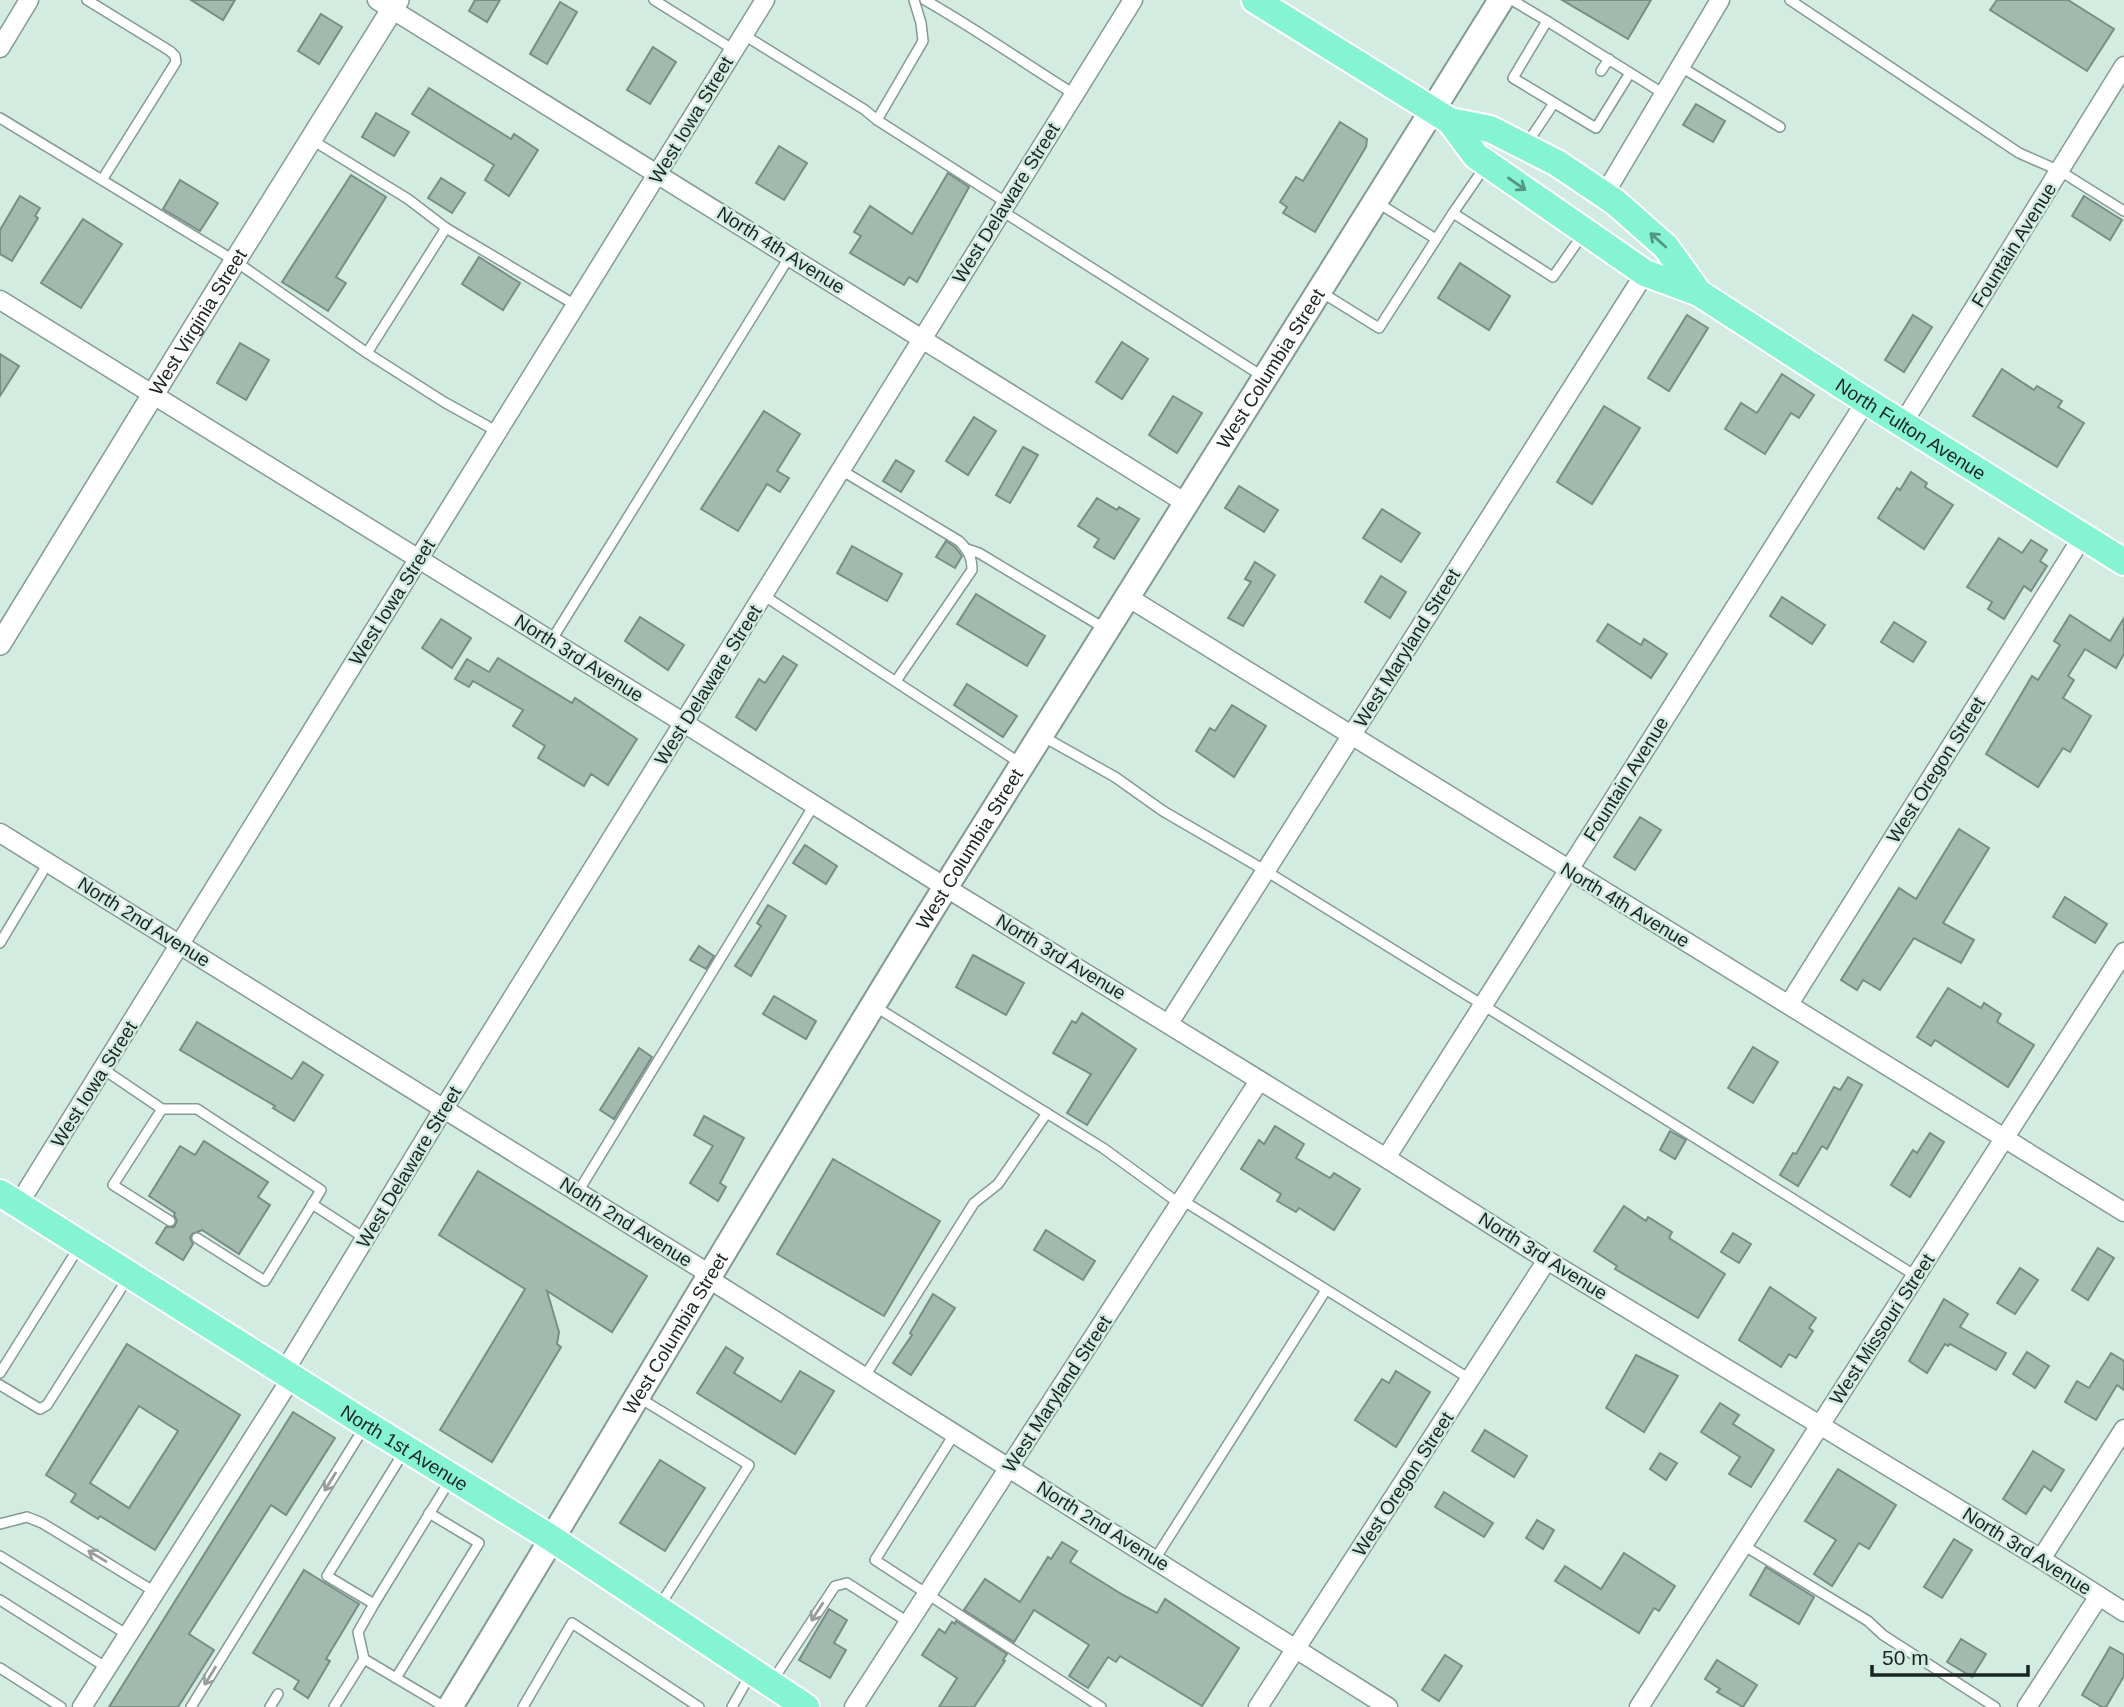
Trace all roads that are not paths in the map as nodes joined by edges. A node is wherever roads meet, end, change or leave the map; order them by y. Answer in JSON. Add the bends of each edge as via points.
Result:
{"nodes":[{"id":1,"x":29,"y":0,"type":"edge"},
{"id":2,"x":87,"y":0,"type":"edge"},
{"id":3,"x":654,"y":0,"type":"edge"},
{"id":4,"x":765,"y":0,"type":"edge"},
{"id":5,"x":914,"y":0,"type":"edge"},
{"id":6,"x":925,"y":0,"type":"edge"},
{"id":7,"x":1133,"y":0,"type":"edge"},
{"id":8,"x":1255,"y":0,"type":"edge"},
{"id":9,"x":1501,"y":0,"type":"edge"},
{"id":10,"x":1512,"y":0,"type":"edge"},
{"id":11,"x":1720,"y":0,"type":"edge"},
{"id":12,"x":1790,"y":0,"type":"edge"},
{"id":13,"x":389,"y":3,"type":"edge"},
{"id":14,"x":1547,"y":21,"type":"junction"},
{"id":15,"x":1569,"y":35,"type":"junction"},
{"id":16,"x":739,"y":42,"type":"junction"},
{"id":17,"x":1563,"y":46,"type":"dead end"},
{"id":18,"x":0,"y":48,"type":"edge"},
{"id":19,"x":1609,"y":60,"type":"junction"},
{"id":20,"x":2124,"y":66,"type":"edge"},
{"id":21,"x":1681,"y":67,"type":"junction"},
{"id":22,"x":1601,"y":71,"type":"dead end"},
{"id":23,"x":1630,"y":73,"type":"junction"},
{"id":24,"x":1074,"y":94,"type":"junction"},
{"id":25,"x":1664,"y":94,"type":"junction"},
{"id":26,"x":1554,"y":103,"type":"junction"},
{"id":27,"x":1442,"y":115,"type":"junction"},
{"id":28,"x":0,"y":118,"type":"edge"},
{"id":29,"x":877,"y":120,"type":"junction"},
{"id":30,"x":1780,"y":127,"type":"dead end"},
{"id":31,"x":312,"y":139,"type":"junction"},
{"id":32,"x":1525,"y":147,"type":"junction"},
{"id":33,"x":1487,"y":163,"type":"junction"},
{"id":34,"x":2060,"y":171,"type":"junction"},
{"id":35,"x":658,"y":174,"type":"junction"},
{"id":36,"x":102,"y":180,"type":"junction"},
{"id":37,"x":1604,"y":195,"type":"junction"},
{"id":38,"x":1376,"y":202,"type":"junction"},
{"id":39,"x":1005,"y":207,"type":"junction"},
{"id":40,"x":2124,"y":211,"type":"edge"},
{"id":41,"x":1453,"y":213,"type":"junction"},
{"id":42,"x":446,"y":228,"type":"junction"},
{"id":43,"x":1585,"y":231,"type":"junction"},
{"id":44,"x":1436,"y":239,"type":"junction"},
{"id":45,"x":790,"y":256,"type":"junction"},
{"id":46,"x":235,"y":261,"type":"junction"},
{"id":47,"x":1645,"y":272,"type":"junction"},
{"id":48,"x":1319,"y":291,"type":"junction"},
{"id":49,"x":1699,"y":293,"type":"junction"},
{"id":50,"x":0,"y":300,"type":"edge"},
{"id":51,"x":577,"y":306,"type":"junction"},
{"id":52,"x":922,"y":339,"type":"junction"},
{"id":53,"x":367,"y":353,"type":"junction"},
{"id":54,"x":1264,"y":377,"type":"junction"},
{"id":55,"x":154,"y":395,"type":"junction"},
{"id":56,"x":1866,"y":401,"type":"junction"},
{"id":57,"x":1903,"y":423,"type":"junction"},
{"id":58,"x":498,"y":432,"type":"junction"},
{"id":59,"x":841,"y":470,"type":"junction"},
{"id":60,"x":1184,"y":502,"type":"junction"},
{"id":61,"x":2083,"y":536,"type":"junction"},
{"id":62,"x":967,"y":549,"type":"junction"},
{"id":63,"x":418,"y":559,"type":"junction"},
{"id":64,"x":2124,"y":562,"type":"edge"},
{"id":65,"x":763,"y":595,"type":"junction"},
{"id":66,"x":1126,"y":596,"type":"junction"},
{"id":67,"x":1106,"y":629,"type":"junction"},
{"id":68,"x":551,"y":641,"type":"junction"},
{"id":69,"x":0,"y":644,"type":"edge"},
{"id":70,"x":896,"y":681,"type":"junction"},
{"id":71,"x":684,"y":723,"type":"junction"},
{"id":72,"x":1040,"y":735,"type":"junction"},
{"id":73,"x":1352,"y":736,"type":"junction"},
{"id":74,"x":1022,"y":764,"type":"junction"},
{"id":75,"x":814,"y":806,"type":"junction"},
{"id":76,"x":0,"y":833,"type":"edge"},
{"id":77,"x":48,"y":863,"type":"junction"},
{"id":78,"x":1266,"y":871,"type":"junction"},
{"id":79,"x":1568,"y":871,"type":"junction"},
{"id":80,"x":945,"y":887,"type":"junction"},
{"id":81,"x":0,"y":943,"type":"edge"},
{"id":82,"x":181,"y":945,"type":"junction"},
{"id":83,"x":2124,"y":952,"type":"edge"},
{"id":84,"x":1789,"y":1004,"type":"junction"},
{"id":85,"x":873,"y":1005,"type":"junction"},
{"id":86,"x":1483,"y":1005,"type":"junction"},
{"id":87,"x":1169,"y":1023,"type":"junction"},
{"id":88,"x":103,"y":1069,"type":"junction"},
{"id":89,"x":1259,"y":1081,"type":"junction"},
{"id":90,"x":444,"y":1108,"type":"junction"},
{"id":91,"x":162,"y":1110,"type":"junction"},
{"id":92,"x":1047,"y":1113,"type":"junction"},
{"id":93,"x":2004,"y":1139,"type":"junction"},
{"id":94,"x":1386,"y":1158,"type":"junction"},
{"id":95,"x":578,"y":1192,"type":"junction"},
{"id":96,"x":9,"y":1199,"type":"edge"},
{"id":97,"x":1181,"y":1202,"type":"junction"},
{"id":98,"x":312,"y":1204,"type":"junction"},
{"id":99,"x":2124,"y":1212,"type":"edge"},
{"id":100,"x":170,"y":1221,"type":"dead end"},
{"id":101,"x":197,"y":1238,"type":"dead end"},
{"id":102,"x":366,"y":1239,"type":"junction"},
{"id":103,"x":81,"y":1244,"type":"junction"},
{"id":104,"x":1547,"y":1259,"type":"junction"},
{"id":105,"x":130,"y":1275,"type":"junction"},
{"id":106,"x":1916,"y":1276,"type":"junction"},
{"id":107,"x":709,"y":1279,"type":"junction"},
{"id":108,"x":1326,"y":1290,"type":"junction"},
{"id":109,"x":0,"y":1373,"type":"edge"},
{"id":110,"x":288,"y":1374,"type":"junction"},
{"id":111,"x":865,"y":1376,"type":"junction"},
{"id":112,"x":1471,"y":1379,"type":"junction"},
{"id":113,"x":0,"y":1385,"type":"edge"},
{"id":114,"x":637,"y":1396,"type":"junction"},
{"id":115,"x":366,"y":1424,"type":"junction"},
{"id":116,"x":1820,"y":1425,"type":"junction"},
{"id":117,"x":2124,"y":1429,"type":"edge"},
{"id":118,"x":955,"y":1433,"type":"junction"},
{"id":119,"x":406,"y":1449,"type":"junction"},
{"id":120,"x":1010,"y":1467,"type":"junction"},
{"id":121,"x":452,"y":1477,"type":"junction"},
{"id":122,"x":429,"y":1513,"type":"junction"},
{"id":123,"x":0,"y":1524,"type":"edge"},
{"id":124,"x":551,"y":1538,"type":"junction"},
{"id":125,"x":1743,"y":1545,"type":"junction"},
{"id":126,"x":0,"y":1556,"type":"edge"},
{"id":127,"x":1155,"y":1559,"type":"junction"},
{"id":128,"x":2042,"y":1559,"type":"junction"},
{"id":129,"x":155,"y":1592,"type":"junction"},
{"id":130,"x":927,"y":1595,"type":"junction"},
{"id":131,"x":2099,"y":1596,"type":"junction"},
{"id":132,"x":0,"y":1600,"type":"edge"},
{"id":133,"x":374,"y":1604,"type":"junction"},
{"id":134,"x":658,"y":1608,"type":"junction"},
{"id":135,"x":2124,"y":1612,"type":"edge"},
{"id":136,"x":908,"y":1622,"type":"junction"},
{"id":137,"x":128,"y":1635,"type":"junction"},
{"id":138,"x":1296,"y":1649,"type":"junction"},
{"id":139,"x":364,"y":1659,"type":"junction"},
{"id":140,"x":0,"y":1668,"type":"edge"},
{"id":141,"x":107,"y":1668,"type":"junction"},
{"id":142,"x":762,"y":1677,"type":"junction"},
{"id":143,"x":397,"y":1678,"type":"junction"},
{"id":144,"x":278,"y":1694,"type":"dead end"},
{"id":145,"x":61,"y":1707,"type":"edge"},
{"id":146,"x":82,"y":1707,"type":"edge"},
{"id":147,"x":191,"y":1707,"type":"edge"},
{"id":148,"x":270,"y":1707,"type":"edge"},
{"id":149,"x":334,"y":1707,"type":"edge"},
{"id":150,"x":448,"y":1707,"type":"edge"},
{"id":151,"x":523,"y":1707,"type":"edge"},
{"id":152,"x":699,"y":1707,"type":"edge"},
{"id":153,"x":732,"y":1707,"type":"edge"},
{"id":154,"x":806,"y":1707,"type":"edge"},
{"id":155,"x":854,"y":1707,"type":"edge"},
{"id":156,"x":1101,"y":1707,"type":"edge"},
{"id":157,"x":1258,"y":1707,"type":"edge"},
{"id":158,"x":1388,"y":1707,"type":"edge"},
{"id":159,"x":1639,"y":1707,"type":"edge"},
{"id":160,"x":1995,"y":1707,"type":"edge"},
{"id":161,"x":2027,"y":1707,"type":"edge"}],
"edges":[{"from":1,"to":18,"type":"street"},
{"from":2,"to":36,"type":"lane","via":[[176,55],[176,62]]},
{"from":3,"to":16,"type":"lane"},
{"from":4,"to":16,"type":"street","name":"West Iowa Street"},
{"from":5,"to":29,"type":"lane","via":[[923,41]]},
{"from":6,"to":24,"type":"lane"},
{"from":7,"to":24,"type":"street","name":"West Delaware Street"},
{"from":8,"to":27,"type":"main road","name":"North Fulton Avenue"},
{"from":9,"to":27,"type":"main road","name":"West Columbia Street"},
{"from":10,"to":14,"type":"lane"},
{"from":11,"to":21,"type":"street"},
{"from":12,"to":34,"type":"lane","via":[[2019,153]]},
{"from":13,"to":31,"type":"street","name":"West Virginia Street"},
{"from":13,"to":35,"type":"street","name":"North 4th Avenue"},
{"from":14,"to":15,"type":"lane"},
{"from":14,"to":26,"type":"lane","via":[[1513,78]]},
{"from":15,"to":17,"type":"lane"},
{"from":15,"to":19,"type":"lane"},
{"from":16,"to":29,"type":"lane"},
{"from":16,"to":35,"type":"street","name":"West Iowa Street"},
{"from":19,"to":22,"type":"lane"},
{"from":19,"to":23,"type":"lane"},
{"from":20,"to":34,"type":"street","name":"Fountain Avenue"},
{"from":21,"to":25,"type":"street"},
{"from":21,"to":30,"type":"lane"},
{"from":23,"to":25,"type":"lane"},
{"from":23,"to":26,"type":"lane","via":[[1597,128]]},
{"from":24,"to":39,"type":"street","name":"West Delaware Street"},
{"from":25,"to":37,"type":"street"},
{"from":26,"to":32,"type":"lane"},
{"from":27,"to":32,"type":"main road","name":"North Fulton Avenue","via":[[1490,129]]},
{"from":27,"to":33,"type":"main road","name":"North Fulton Avenue"},
{"from":27,"to":38,"type":"main road","name":"West Columbia Street"},
{"from":28,"to":36,"type":"lane"},
{"from":29,"to":39,"type":"lane"},
{"from":31,"to":42,"type":"lane"},
{"from":31,"to":46,"type":"street","name":"West Virginia Street"},
{"from":32,"to":37,"type":"main road","name":"North Fulton Avenue"},
{"from":33,"to":41,"type":"lane"},
{"from":33,"to":43,"type":"main road","name":"North Fulton Avenue","one_way":true},
{"from":34,"to":40,"type":"lane"},
{"from":34,"to":57,"type":"street","name":"Fountain Avenue"},
{"from":35,"to":45,"type":"street","name":"North 4th Avenue"},
{"from":35,"to":51,"type":"street","name":"West Iowa Street"},
{"from":36,"to":46,"type":"lane"},
{"from":49,"to":37,"type":"main road","name":"North Fulton Avenue","one_way":true,"via":[[1666,247]]},
{"from":38,"to":44,"type":"lane"},
{"from":38,"to":48,"type":"main road","name":"West Columbia Street"},
{"from":39,"to":52,"type":"street","name":"West Delaware Street"},
{"from":39,"to":54,"type":"lane"},
{"from":41,"to":43,"type":"lane","via":[[1553,277]]},
{"from":41,"to":44,"type":"lane"},
{"from":42,"to":51,"type":"lane"},
{"from":42,"to":53,"type":"lane"},
{"from":43,"to":47,"type":"main road","name":"North Fulton Avenue"},
{"from":44,"to":48,"type":"lane","via":[[1379,328]]},
{"from":45,"to":52,"type":"street","name":"North 4th Avenue"},
{"from":45,"to":68,"type":"lane"},
{"from":46,"to":53,"type":"lane"},
{"from":46,"to":55,"type":"street","name":"West Virginia Street"},
{"from":47,"to":49,"type":"main road","name":"North Fulton Avenue"},
{"from":47,"to":73,"type":"street","name":"West Maryland Street"},
{"from":48,"to":54,"type":"main road","name":"West Columbia Street"},
{"from":49,"to":56,"type":"main road","name":"North Fulton Avenue"},
{"from":50,"to":55,"type":"street","name":"North 3rd Avenue"},
{"from":51,"to":58,"type":"street","name":"West Iowa Street"},
{"from":52,"to":59,"type":"street","name":"West Delaware Street"},
{"from":52,"to":60,"type":"street","name":"North 4th Avenue"},
{"from":53,"to":58,"type":"lane"},
{"from":54,"to":60,"type":"main road","name":"West Columbia Street"},
{"from":55,"to":63,"type":"street","name":"North 3rd Avenue"},
{"from":55,"to":69,"type":"street","name":"West Virginia Street"},
{"from":56,"to":57,"type":"main road","name":"North Fulton Avenue"},
{"from":56,"to":79,"type":"street","name":"Fountain Avenue"},
{"from":57,"to":61,"type":"main road","name":"North Fulton Avenue"},
{"from":58,"to":63,"type":"street","name":"West Iowa Street"},
{"from":59,"to":62,"type":"lane"},
{"from":59,"to":65,"type":"street","name":"West Delaware Street"},
{"from":60,"to":66,"type":"main road","name":"West Columbia Street"},
{"from":61,"to":64,"type":"main road","name":"North Fulton Avenue"},
{"from":61,"to":84,"type":"street","name":"West Oregon Street"},
{"from":62,"to":67,"type":"lane"},
{"from":62,"to":70,"type":"lane","via":[[972,570]]},
{"from":63,"to":68,"type":"street","name":"North 3rd Avenue"},
{"from":63,"to":82,"type":"street","name":"West Iowa Street"},
{"from":65,"to":70,"type":"lane"},
{"from":65,"to":71,"type":"street","name":"West Delaware Street"},
{"from":66,"to":67,"type":"main road","name":"West Columbia Street"},
{"from":66,"to":73,"type":"street","name":"North 4th Avenue"},
{"from":67,"to":72,"type":"main road","name":"West Columbia Street"},
{"from":68,"to":71,"type":"street","name":"North 3rd Avenue"},
{"from":70,"to":74,"type":"lane"},
{"from":71,"to":75,"type":"street","name":"North 3rd Avenue"},
{"from":71,"to":90,"type":"street","name":"West Delaware Street"},
{"from":72,"to":74,"type":"main road","name":"West Columbia Street"},
{"from":72,"to":78,"type":"lane"},
{"from":73,"to":78,"type":"street","name":"West Maryland Street"},
{"from":73,"to":79,"type":"street","name":"North 4th Avenue"},
{"from":74,"to":80,"type":"main road","name":"West Columbia Street"},
{"from":75,"to":80,"type":"street","name":"North 3rd Avenue"},
{"from":75,"to":95,"type":"lane"},
{"from":76,"to":77,"type":"street","name":"North 2nd Avenue"},
{"from":77,"to":81,"type":"lane"},
{"from":77,"to":82,"type":"street","name":"North 2nd Avenue"},
{"from":78,"to":86,"type":"lane"},
{"from":78,"to":87,"type":"street","name":"West Maryland Street"},
{"from":79,"to":84,"type":"street","name":"North 4th Avenue"},
{"from":79,"to":86,"type":"street","name":"Fountain Avenue"},
{"from":80,"to":85,"type":"main road","name":"West Columbia Street"},
{"from":80,"to":87,"type":"street","name":"North 3rd Avenue"},
{"from":82,"to":88,"type":"street","name":"West Iowa Street"},
{"from":82,"to":90,"type":"street","name":"North 2nd Avenue"},
{"from":83,"to":93,"type":"street","name":"West Missouri Street"},
{"from":84,"to":93,"type":"street","name":"North 4th Avenue"},
{"from":85,"to":92,"type":"lane"},
{"from":85,"to":107,"type":"main road","name":"West Columbia Street"},
{"from":86,"to":94,"type":"street","name":"Fountain Avenue"},
{"from":86,"to":106,"type":"lane"},
{"from":87,"to":89,"type":"street","name":"North 3rd Avenue"},
{"from":88,"to":91,"type":"lane"},
{"from":88,"to":96,"type":"street","name":"West Iowa Street"},
{"from":89,"to":94,"type":"street","name":"North 3rd Avenue"},
{"from":89,"to":97,"type":"street","name":"West Maryland Street"},
{"from":90,"to":95,"type":"street","name":"North 2nd Avenue"},
{"from":90,"to":102,"type":"street","name":"West Delaware Street"},
{"from":91,"to":98,"type":"lane","via":[[197,1110],[321,1190]]},
{"from":91,"to":100,"type":"lane","via":[[113,1185]]},
{"from":92,"to":97,"type":"lane"},
{"from":92,"to":111,"type":"lane","via":[[998,1184],[974,1203]]},
{"from":93,"to":99,"type":"street","name":"North 4th Avenue"},
{"from":93,"to":106,"type":"street","name":"West Missouri Street"},
{"from":94,"to":104,"type":"street","name":"North 3rd Avenue"},
{"from":95,"to":107,"type":"street","name":"North 2nd Avenue","via":[[704,1270]]},
{"from":96,"to":103,"type":"main road","name":"North 1st Avenue"},
{"from":97,"to":108,"type":"lane"},
{"from":97,"to":120,"type":"street","name":"West Maryland Street"},
{"from":98,"to":101,"type":"lane","via":[[265,1281]]},
{"from":98,"to":102,"type":"lane"},
{"from":102,"to":110,"type":"street","name":"West Delaware Street"},
{"from":103,"to":105,"type":"main road","name":"North 1st Avenue"},
{"from":103,"to":109,"type":"lane"},
{"from":104,"to":112,"type":"street","name":"West Oregon Street"},
{"from":104,"to":116,"type":"street","name":"North 3rd Avenue"},
{"from":105,"to":110,"type":"main road","name":"North 1st Avenue"},
{"from":105,"to":113,"type":"lane","via":[[47,1405],[40,1409]]},
{"from":106,"to":116,"type":"street","name":"West Missouri Street"},
{"from":107,"to":111,"type":"street","name":"North 2nd Avenue"},
{"from":107,"to":114,"type":"main road","name":"West Columbia Street"},
{"from":108,"to":112,"type":"lane"},
{"from":108,"to":127,"type":"lane"},
{"from":110,"to":115,"type":"main road","name":"North 1st Avenue"},
{"from":110,"to":129,"type":"street","name":"West Delaware Street"},
{"from":111,"to":118,"type":"street","name":"North 2nd Avenue"},
{"from":112,"to":138,"type":"street","name":"West Oregon Street"},
{"from":114,"to":124,"type":"main road","name":"West Columbia Street"},
{"from":114,"to":134,"type":"lane","via":[[749,1465]]},
{"from":115,"to":119,"type":"main road","name":"North 1st Avenue"},
{"from":115,"to":147,"type":"lane","one_way":true},
{"from":116,"to":125,"type":"street","name":"West Missouri Street"},
{"from":116,"to":128,"type":"street","name":"North 3rd Avenue"},
{"from":117,"to":128,"type":"street"},
{"from":118,"to":120,"type":"street","name":"North 2nd Avenue"},
{"from":118,"to":130,"type":"lane","via":[[875,1560]]},
{"from":119,"to":121,"type":"main road","name":"North 1st Avenue"},
{"from":119,"to":133,"type":"lane","via":[[327,1576]]},
{"from":120,"to":127,"type":"street","name":"North 2nd Avenue"},
{"from":120,"to":130,"type":"street","name":"West Maryland Street"},
{"from":121,"to":122,"type":"lane"},
{"from":121,"to":124,"type":"main road","name":"North 1st Avenue"},
{"from":122,"to":133,"type":"lane"},
{"from":122,"to":143,"type":"lane","via":[[479,1544]]},
{"from":129,"to":123,"type":"lane","one_way":true,"via":[[42,1523],[27,1517]]},
{"from":124,"to":134,"type":"main road","name":"North 1st Avenue"},
{"from":124,"to":150,"type":"main road","name":"West Columbia Street"},
{"from":125,"to":159,"type":"street","name":"West Missouri Street"},
{"from":125,"to":160,"type":"lane"},
{"from":126,"to":137,"type":"lane"},
{"from":127,"to":138,"type":"street","name":"North 2nd Avenue"},
{"from":128,"to":131,"type":"street","name":"North 3rd Avenue"},
{"from":129,"to":137,"type":"street","name":"West Delaware Street"},
{"from":130,"to":136,"type":"street","name":"West Maryland Street"},
{"from":130,"to":156,"type":"lane"},
{"from":131,"to":135,"type":"street","name":"North 3rd Avenue"},
{"from":131,"to":161,"type":"street"},
{"from":132,"to":141,"type":"lane"},
{"from":133,"to":139,"type":"lane","via":[[358,1632]]},
{"from":134,"to":142,"type":"main road","name":"North 1st Avenue"},
{"from":136,"to":142,"type":"lane","one_way":true,"via":[[847,1583],[835,1586]]},
{"from":136,"to":155,"type":"street","name":"West Maryland Street"},
{"from":137,"to":141,"type":"street","name":"West Delaware Street"},
{"from":138,"to":157,"type":"street","name":"West Oregon Street"},
{"from":138,"to":158,"type":"street","name":"North 2nd Avenue"},
{"from":139,"to":143,"type":"lane"},
{"from":139,"to":149,"type":"lane"},
{"from":140,"to":145,"type":"lane"},
{"from":141,"to":146,"type":"street","name":"West Delaware Street"},
{"from":142,"to":153,"type":"lane"},
{"from":142,"to":154,"type":"main road","name":"North 1st Avenue"},
{"from":143,"to":150,"type":"lane"},
{"from":144,"to":148,"type":"lane"},
{"from":151,"to":152,"type":"lane","via":[[572,1623]]}]}
